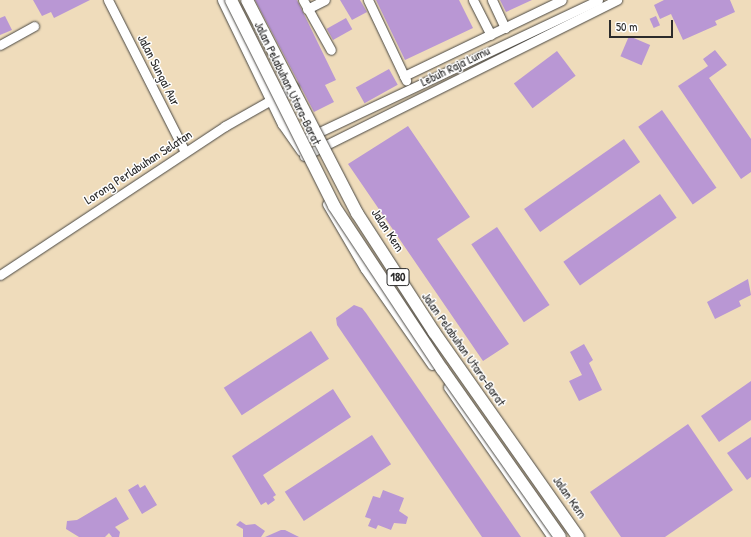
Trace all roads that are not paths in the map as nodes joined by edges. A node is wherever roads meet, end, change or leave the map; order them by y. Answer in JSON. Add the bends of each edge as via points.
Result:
{"nodes":[{"id":1,"x":108,"y":0,"type":"edge"},
{"id":2,"x":222,"y":0,"type":"edge"},
{"id":3,"x":231,"y":0,"type":"edge"},
{"id":4,"x":247,"y":0,"type":"edge"},
{"id":5,"x":251,"y":0,"type":"edge"},
{"id":6,"x":303,"y":0,"type":"edge"},
{"id":7,"x":325,"y":0,"type":"edge"},
{"id":8,"x":368,"y":0,"type":"edge"},
{"id":9,"x":473,"y":0,"type":"edge"},
{"id":10,"x":492,"y":0,"type":"edge"},
{"id":11,"x":562,"y":0,"type":"edge"},
{"id":12,"x":598,"y":0,"type":"edge"},
{"id":13,"x":617,"y":0,"type":"edge"},
{"id":14,"x":307,"y":9,"type":"junction"},
{"id":15,"x":34,"y":26,"type":"dead end"},
{"id":16,"x":505,"y":28,"type":"junction"},
{"id":17,"x":491,"y":35,"type":"junction"},
{"id":18,"x":0,"y":45,"type":"edge"},
{"id":19,"x":331,"y":50,"type":"dead end"},
{"id":20,"x":404,"y":76,"type":"junction"},
{"id":21,"x":294,"y":87,"type":"junction"},
{"id":22,"x":410,"y":89,"type":"junction"},
{"id":23,"x":415,"y":100,"type":"junction"},
{"id":24,"x":270,"y":101,"type":"junction"},
{"id":25,"x":318,"y":132,"type":"junction"},
{"id":26,"x":296,"y":143,"type":"junction"},
{"id":27,"x":324,"y":145,"type":"junction"},
{"id":28,"x":185,"y":152,"type":"junction"},
{"id":29,"x":304,"y":156,"type":"junction"},
{"id":30,"x":0,"y":275,"type":"edge"},
{"id":31,"x":552,"y":537,"type":"edge"},
{"id":32,"x":560,"y":537,"type":"edge"},
{"id":33,"x":578,"y":537,"type":"edge"},
{"id":34,"x":583,"y":537,"type":"edge"}],
"edges":[{"from":1,"to":28,"type":"street","name":"Jalan Sungai Aur"},
{"from":2,"to":24,"type":"street"},
{"from":3,"to":32,"type":"main road","name":"Jalan Pelabuhan Utara-Barat","number":"180","bridge":true,"via":[[334,206],[438,363]]},
{"from":4,"to":33,"type":"main road","name":"Jalan Pelabuhan Utara-Barat","number":"180","bridge":true,"via":[[357,213],[434,332]]},
{"from":5,"to":21,"type":"street","name":"Jalan Kem"},
{"from":6,"to":14,"type":"street"},
{"from":7,"to":14,"type":"street"},
{"from":8,"to":20,"type":"street"},
{"from":9,"to":17,"type":"street"},
{"from":10,"to":16,"type":"street"},
{"from":11,"to":16,"type":"street"},
{"from":12,"to":22,"type":"street","name":"Lebuh Raja Lumu"},
{"from":13,"to":23,"type":"street","name":"Lebuh Raja Lumu"},
{"from":14,"to":19,"type":"street"},
{"from":15,"to":18,"type":"street"},
{"from":16,"to":17,"type":"street"},
{"from":17,"to":20,"type":"street"},
{"from":20,"to":22,"type":"street"},
{"from":21,"to":24,"type":"street","name":"Lorong Perlabuhan Selatan"},
{"from":21,"to":25,"type":"street","name":"Jalan Kem"},
{"from":22,"to":23,"type":"street"},
{"from":22,"to":25,"type":"street","name":"Lebuh Raja Lumu"},
{"from":23,"to":27,"type":"street","name":"Lebuh Raja Lumu"},
{"from":24,"to":26,"type":"street"},
{"from":24,"to":28,"type":"street","name":"Lorong Perlabuhan Selatan"},
{"from":25,"to":26,"type":"street","name":"Lebuh Raja Lumu"},
{"from":25,"to":27,"type":"street","name":"Jalan Kem"},
{"from":26,"to":29,"type":"street"},
{"from":27,"to":29,"type":"street","name":"Lebuh Raja Lumu"},
{"from":27,"to":34,"type":"street","name":"Jalan Kem","via":[[353,201],[393,263]]},
{"from":28,"to":30,"type":"street","name":"Lorong Perlabuhan Selatan"},
{"from":29,"to":31,"type":"street","via":[[329,210],[365,269]]}]}
